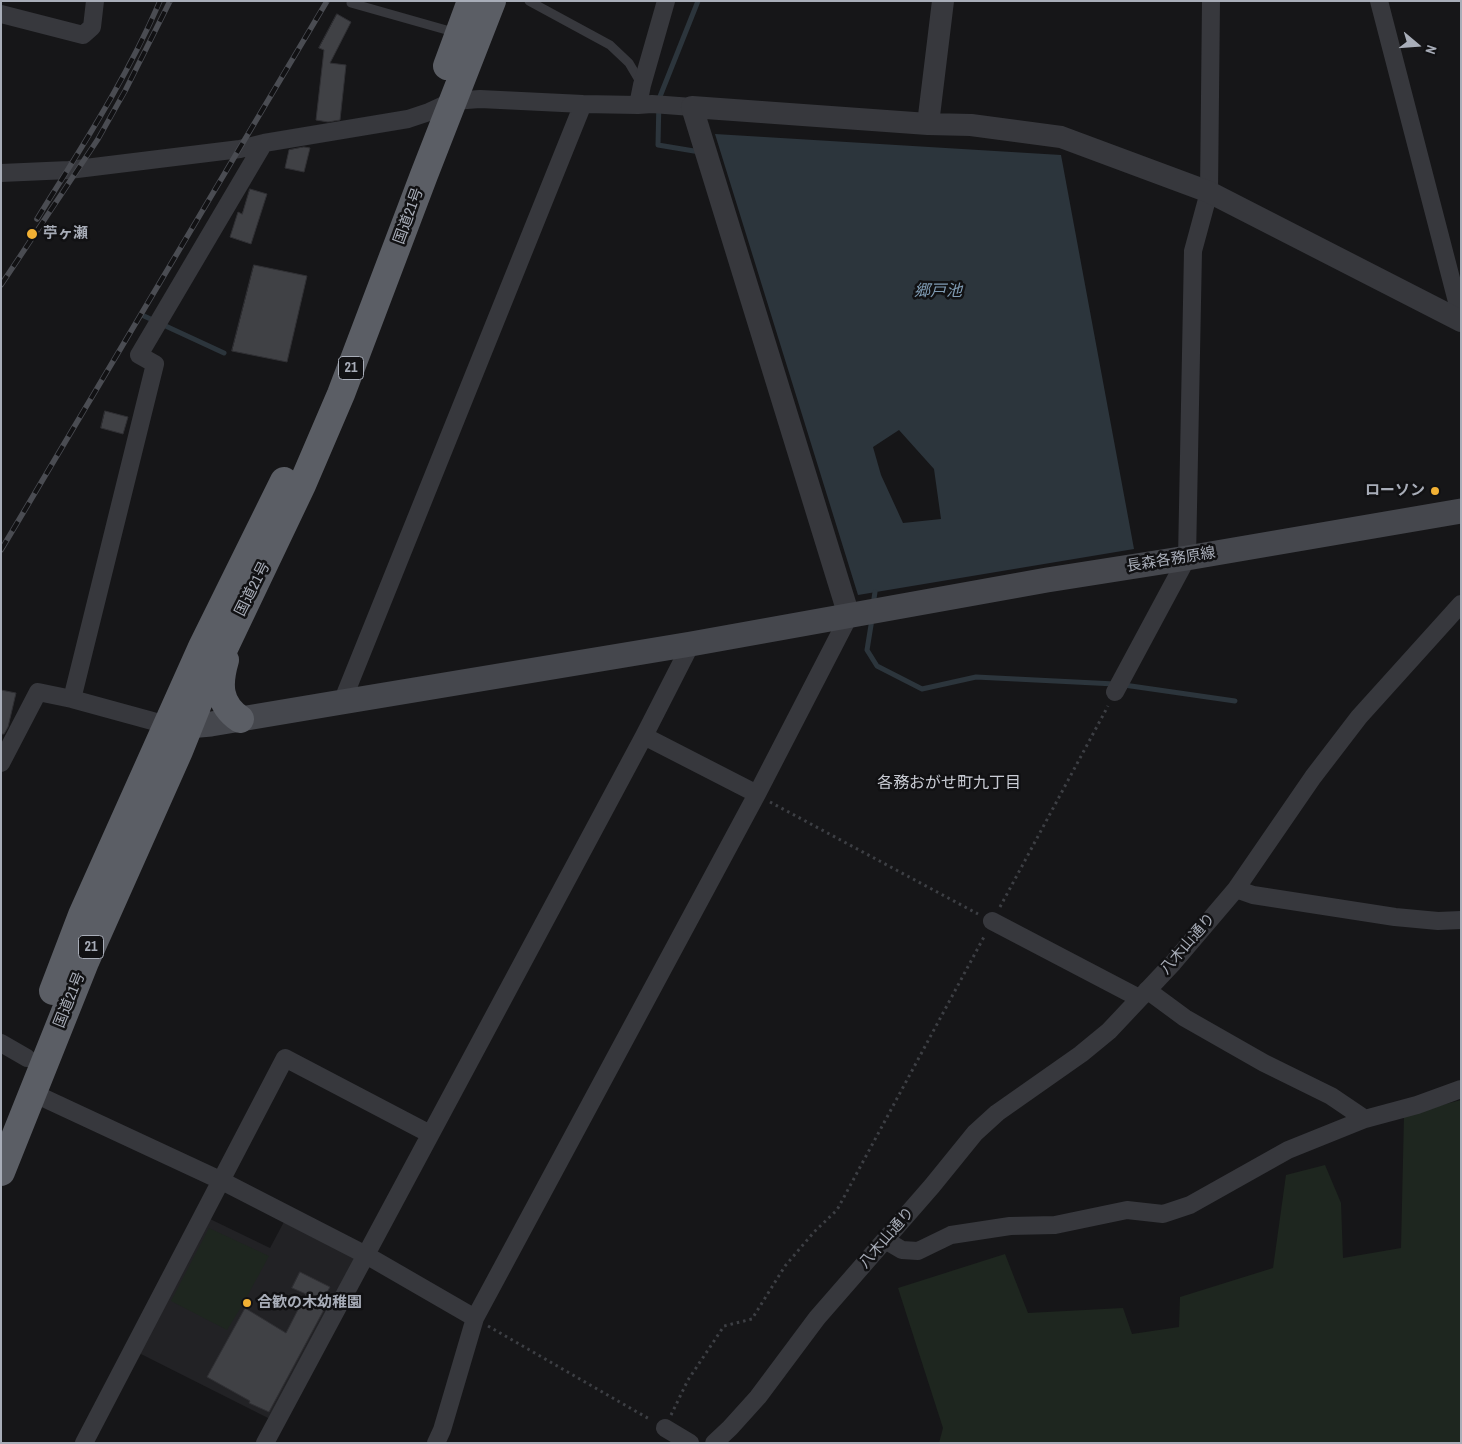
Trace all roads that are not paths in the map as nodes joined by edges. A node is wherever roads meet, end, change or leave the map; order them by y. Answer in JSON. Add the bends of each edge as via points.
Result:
{"nodes":[{"id":1,"x":3,"y":1,"type":"edge"},
{"id":2,"x":95,"y":1,"type":"edge"},
{"id":3,"x":471,"y":1,"type":"edge"},
{"id":4,"x":492,"y":1,"type":"edge"},
{"id":5,"x":529,"y":1,"type":"edge"},
{"id":6,"x":666,"y":1,"type":"edge"},
{"id":7,"x":943,"y":1,"type":"edge"},
{"id":8,"x":1211,"y":1,"type":"edge"},
{"id":9,"x":1379,"y":1,"type":"edge"},
{"id":10,"x":351,"y":3,"type":"dead end"},
{"id":11,"x":1,"y":8,"type":"edge"},
{"id":12,"x":1,"y":14,"type":"edge"},
{"id":13,"x":459,"y":33,"type":"junction"},
{"id":14,"x":642,"y":85,"type":"junction"},
{"id":15,"x":453,"y":101,"type":"junction"},
{"id":16,"x":583,"y":104,"type":"junction"},
{"id":17,"x":645,"y":104,"type":"junction"},
{"id":18,"x":684,"y":106,"type":"junction"},
{"id":19,"x":429,"y":112,"type":"junction"},
{"id":20,"x":928,"y":124,"type":"junction"},
{"id":21,"x":264,"y":143,"type":"junction"},
{"id":22,"x":1,"y":173,"type":"edge"},
{"id":23,"x":1209,"y":192,"type":"junction"},
{"id":24,"x":1461,"y":317,"type":"edge"},
{"id":25,"x":1461,"y":320,"type":"edge"},
{"id":26,"x":1461,"y":511,"type":"edge"},
{"id":27,"x":1187,"y":558,"type":"junction"},
{"id":28,"x":1461,"y":604,"type":"edge"},
{"id":29,"x":865,"y":613,"type":"junction"},
{"id":30,"x":235,"y":623,"type":"junction"},
{"id":31,"x":691,"y":644,"type":"junction"},
{"id":32,"x":1119,"y":685,"type":"road end"},
{"id":33,"x":72,"y":699,"type":"junction"},
{"id":34,"x":342,"y":702,"type":"junction"},
{"id":35,"x":240,"y":719,"type":"junction"},
{"id":36,"x":178,"y":726,"type":"junction"},
{"id":37,"x":644,"y":736,"type":"junction"},
{"id":38,"x":1,"y":763,"type":"edge"},
{"id":39,"x":757,"y":794,"type":"junction"},
{"id":40,"x":1236,"y":889,"type":"junction"},
{"id":41,"x":1461,"y":920,"type":"edge"},
{"id":42,"x":992,"y":922,"type":"road end"},
{"id":43,"x":1143,"y":994,"type":"junction"},
{"id":44,"x":1,"y":1043,"type":"edge"},
{"id":45,"x":27,"y":1058,"type":"junction"},
{"id":46,"x":1461,"y":1089,"type":"edge"},
{"id":47,"x":32,"y":1093,"type":"junction"},
{"id":48,"x":1365,"y":1119,"type":"junction"},
{"id":49,"x":1,"y":1122,"type":"edge"},
{"id":50,"x":430,"y":1134,"type":"junction"},
{"id":51,"x":1,"y":1172,"type":"edge"},
{"id":52,"x":222,"y":1181,"type":"junction"},
{"id":53,"x":885,"y":1240,"type":"junction"},
{"id":54,"x":366,"y":1255,"type":"junction"},
{"id":55,"x":475,"y":1318,"type":"junction"},
{"id":56,"x":665,"y":1428,"type":"road end"},
{"id":57,"x":84,"y":1443,"type":"edge"},
{"id":58,"x":265,"y":1443,"type":"edge"},
{"id":59,"x":436,"y":1443,"type":"edge"},
{"id":60,"x":690,"y":1443,"type":"edge"},
{"id":61,"x":714,"y":1443,"type":"edge"}],
"edges":[{"from":1,"to":11,"type":"street"},
{"from":2,"to":12,"type":"street","via":[[92,27],[83,35]]},
{"from":3,"to":13,"type":"highway","name":"国道21号","number":"21"},
{"from":4,"to":15,"type":"highway","name":"国道21号","number":"21"},
{"from":5,"to":14,"type":"lane","via":[[610,45],[629,63]]},
{"from":6,"to":14,"type":"street"},
{"from":7,"to":20,"type":"street"},
{"from":8,"to":23,"type":"street"},
{"from":9,"to":24,"type":"street"},
{"from":10,"to":13,"type":"lane"},
{"from":13,"to":19,"type":"highway","name":"国道21号","number":"21"},
{"from":14,"to":17,"type":"street"},
{"from":15,"to":16,"type":"street"},
{"from":15,"to":19,"type":"street"},
{"from":15,"to":30,"type":"highway","name":"国道21号","number":"21","via":[[341,394],[302,486]]},
{"from":16,"to":17,"type":"street"},
{"from":16,"to":34,"type":"street"},
{"from":17,"to":18,"type":"street"},
{"from":18,"to":20,"type":"street"},
{"from":18,"to":29,"type":"street","via":[[702,140]]},
{"from":19,"to":21,"type":"street","via":[[408,119]]},
{"from":19,"to":36,"type":"highway","name":"国道21号","number":"21","via":[[299,450],[202,647]]},
{"from":20,"to":23,"type":"street","via":[[971,125],[1061,137]]},
{"from":21,"to":22,"type":"street","via":[[240,149],[69,170]]},
{"from":21,"to":33,"type":"street","via":[[139,355],[155,364]]},
{"from":23,"to":25,"type":"street"},
{"from":23,"to":27,"type":"street","via":[[1193,251]]},
{"from":26,"to":27,"type":"main road","name":"長森各務原線"},
{"from":27,"to":29,"type":"main road","name":"長森各務原線"},
{"from":27,"to":32,"type":"street"},
{"from":28,"to":40,"type":"street","name":"八木山通り","via":[[1372,703],[1313,777]]},
{"from":29,"to":31,"type":"main road","name":"長森各務原線"},
{"from":29,"to":39,"type":"street"},
{"from":30,"to":35,"type":"highway","via":[[221,675],[226,704]]},
{"from":30,"to":36,"type":"highway","name":"国道21号","number":"21"},
{"from":31,"to":34,"type":"main road","name":"長森各務原線"},
{"from":31,"to":37,"type":"street"},
{"from":33,"to":36,"type":"street"},
{"from":33,"to":38,"type":"street","via":[[38,692]]},
{"from":34,"to":35,"type":"main road","name":"長森各務原線"},
{"from":35,"to":36,"type":"main road","name":"長森各務原線"},
{"from":36,"to":45,"type":"highway","name":"国道21号","number":"21","via":[[82,915]]},
{"from":36,"to":47,"type":"highway","name":"国道21号","number":"21","via":[[179,751],[85,962]]},
{"from":37,"to":39,"type":"street"},
{"from":37,"to":50,"type":"street"},
{"from":39,"to":55,"type":"street"},
{"from":40,"to":41,"type":"street","via":[[1253,895],[1395,917]]},
{"from":40,"to":43,"type":"street","name":"八木山通り"},
{"from":42,"to":43,"type":"street"},
{"from":43,"to":48,"type":"street","via":[[1264,1063],[1331,1096]]},
{"from":43,"to":53,"type":"street","name":"八木山通り","via":[[1109,1031],[997,1113],[976,1133]]},
{"from":44,"to":45,"type":"street"},
{"from":45,"to":49,"type":"highway","name":"国道21号","number":"21"},
{"from":46,"to":48,"type":"street"},
{"from":47,"to":51,"type":"highway","name":"国道21号","number":"21"},
{"from":47,"to":52,"type":"street"},
{"from":48,"to":53,"type":"street","via":[[1288,1150],[1190,1205],[1163,1214],[1127,1210],[1055,1225],[1010,1226],[951,1235],[918,1251],[902,1250]]},
{"from":50,"to":52,"type":"street","via":[[285,1058]]},
{"from":50,"to":54,"type":"street"},
{"from":52,"to":54,"type":"street"},
{"from":52,"to":57,"type":"street"},
{"from":53,"to":61,"type":"street","name":"八木山通り","via":[[817,1318],[758,1397]]},
{"from":54,"to":55,"type":"street"},
{"from":54,"to":58,"type":"street"},
{"from":55,"to":59,"type":"street"},
{"from":56,"to":60,"type":"street"}]}
